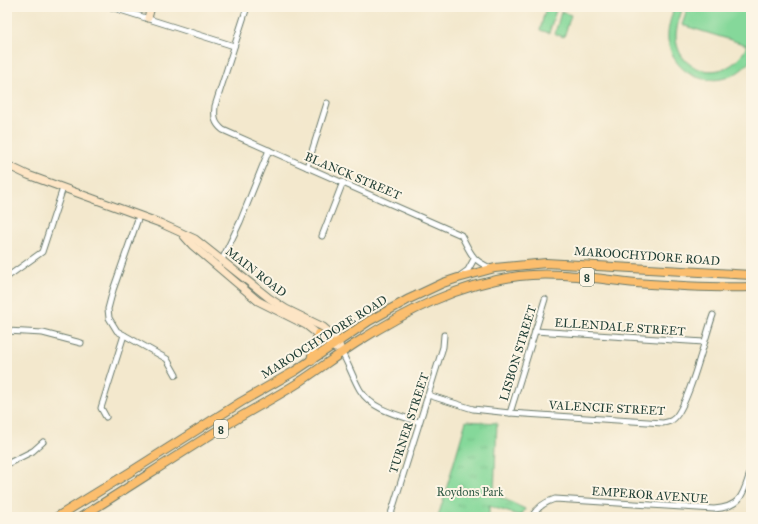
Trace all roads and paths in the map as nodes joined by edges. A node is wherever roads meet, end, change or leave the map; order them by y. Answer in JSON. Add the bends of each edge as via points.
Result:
{"nodes":[{"id":1,"x":111,"y":7,"type":"edge"},
{"id":2,"x":151,"y":7,"type":"edge"},
{"id":3,"x":247,"y":7,"type":"edge"},
{"id":4,"x":148,"y":18,"type":"junction"},
{"id":5,"x":234,"y":46,"type":"junction"},
{"id":6,"x":327,"y":103,"type":"dead end"},
{"id":7,"x":269,"y":150,"type":"junction"},
{"id":8,"x":7,"y":165,"type":"edge"},
{"id":9,"x":307,"y":167,"type":"junction"},
{"id":10,"x":343,"y":182,"type":"junction"},
{"id":11,"x":63,"y":188,"type":"junction"},
{"id":12,"x":139,"y":216,"type":"junction"},
{"id":13,"x":322,"y":236,"type":"dead end"},
{"id":14,"x":474,"y":259,"type":"junction"},
{"id":15,"x":220,"y":263,"type":"junction"},
{"id":16,"x":492,"y":269,"type":"junction"},
{"id":17,"x":751,"y":275,"type":"edge"},
{"id":18,"x":7,"y":277,"type":"edge"},
{"id":19,"x":458,"y":278,"type":"junction"},
{"id":20,"x":751,"y":287,"type":"edge"},
{"id":21,"x":545,"y":299,"type":"dead end"},
{"id":22,"x":713,"y":315,"type":"dead end"},
{"id":23,"x":7,"y":331,"type":"edge"},
{"id":24,"x":535,"y":331,"type":"junction"},
{"id":25,"x":318,"y":334,"type":"junction"},
{"id":26,"x":124,"y":335,"type":"junction"},
{"id":27,"x":444,"y":335,"type":"dead end"},
{"id":28,"x":704,"y":342,"type":"junction"},
{"id":29,"x":81,"y":343,"type":"dead end"},
{"id":30,"x":335,"y":344,"type":"junction"},
{"id":31,"x":342,"y":353,"type":"junction"},
{"id":32,"x":311,"y":362,"type":"junction"},
{"id":33,"x":176,"y":375,"type":"dead end"},
{"id":34,"x":428,"y":395,"type":"junction"},
{"id":35,"x":510,"y":413,"type":"junction"},
{"id":36,"x":106,"y":417,"type":"dead end"},
{"id":37,"x":419,"y":422,"type":"junction"},
{"id":38,"x":44,"y":442,"type":"dead end"},
{"id":39,"x":7,"y":464,"type":"edge"},
{"id":40,"x":751,"y":470,"type":"edge"},
{"id":41,"x":57,"y":517,"type":"edge"},
{"id":42,"x":81,"y":517,"type":"edge"},
{"id":43,"x":390,"y":517,"type":"edge"},
{"id":44,"x":532,"y":517,"type":"edge"}],
"edges":[{"from":1,"to":4,"type":"street"},
{"from":2,"to":4,"type":"main road"},
{"from":3,"to":5,"type":"street"},
{"from":4,"to":5,"type":"street"},
{"from":5,"to":7,"type":"street","name":"BLANCK STREET","via":[[215,106],[215,122],[223,130]]},
{"from":6,"to":9,"type":"street"},
{"from":7,"to":9,"type":"street","name":"BLANCK STREET"},
{"from":7,"to":15,"type":"street","via":[[240,222]]},
{"from":8,"to":11,"type":"main road","name":"MAIN ROAD"},
{"from":9,"to":10,"type":"street","name":"BLANCK STREET"},
{"from":10,"to":13,"type":"street"},
{"from":10,"to":14,"type":"street","name":"BLANCK STREET","via":[[461,235]]},
{"from":11,"to":12,"type":"main road","name":"MAIN ROAD"},
{"from":11,"to":18,"type":"street","via":[[42,252]]},
{"from":12,"to":15,"type":"main road","name":"MAIN ROAD","via":[[195,239]]},
{"from":12,"to":26,"type":"street","via":[[108,309],[109,318],[117,331]]},
{"from":14,"to":16,"type":"street"},
{"from":14,"to":19,"type":"street","via":[[468,270]]},
{"from":15,"to":25,"type":"main road","name":"MAIN ROAD","via":[[258,301],[306,325]]},
{"from":15,"to":30,"type":"main road","name":"MAIN ROAD","via":[[286,309],[323,327],[332,334]]},
{"from":16,"to":17,"type":"main road","name":"MAROOCHYDORE ROAD","number":"8","via":[[546,263]]},
{"from":16,"to":19,"type":"main road","name":"MAROOCHYDORE ROAD","number":"8"},
{"from":19,"to":30,"type":"main road","name":"MAROOCHYDORE ROAD","number":"8","via":[[438,285],[389,310]]},
{"from":20,"to":31,"type":"main road","name":"MAROOCHYDORE ROAD","number":"8","via":[[656,284],[564,275],[500,279],[470,286],[435,300],[390,323]]},
{"from":21,"to":24,"type":"street","name":"LISBON STREET"},
{"from":22,"to":28,"type":"street","name":"VALENCIE STREET"},
{"from":23,"to":29,"type":"street","via":[[42,333]]},
{"from":24,"to":28,"type":"street","name":"ELLENDALE STREET"},
{"from":24,"to":35,"type":"street","name":"LISBON STREET"},
{"from":25,"to":30,"type":"main road","name":"MAIN ROAD"},
{"from":25,"to":32,"type":"main road"},
{"from":26,"to":33,"type":"street","via":[[167,360]]},
{"from":26,"to":36,"type":"street","via":[[101,408]]},
{"from":27,"to":34,"type":"street","name":"TURNER STREET","via":[[443,347]]},
{"from":28,"to":35,"type":"street","name":"VALENCIE STREET","via":[[692,384],[680,412],[673,420],[663,423]]},
{"from":30,"to":31,"type":"main road","name":"MAIN ROAD"},
{"from":30,"to":32,"type":"main road","name":"MAROOCHYDORE ROAD","number":"8"},
{"from":31,"to":37,"type":"street","via":[[361,391],[370,402]]},
{"from":31,"to":42,"type":"main road","name":"MAROOCHYDORE ROAD","number":"8"},
{"from":32,"to":41,"type":"main road","name":"MAROOCHYDORE ROAD","number":"8","via":[[235,406]]},
{"from":34,"to":35,"type":"street","name":"VALENCIE STREET","via":[[473,409]]},
{"from":34,"to":37,"type":"street","name":"TURNER STREET"},
{"from":37,"to":43,"type":"street","name":"TURNER STREET"},
{"from":38,"to":39,"type":"street","via":[[33,451]]},
{"from":40,"to":44,"type":"street","name":"EMPEROR AVENUE","via":[[744,493],[732,506],[724,508],[555,499],[539,507]]}]}
